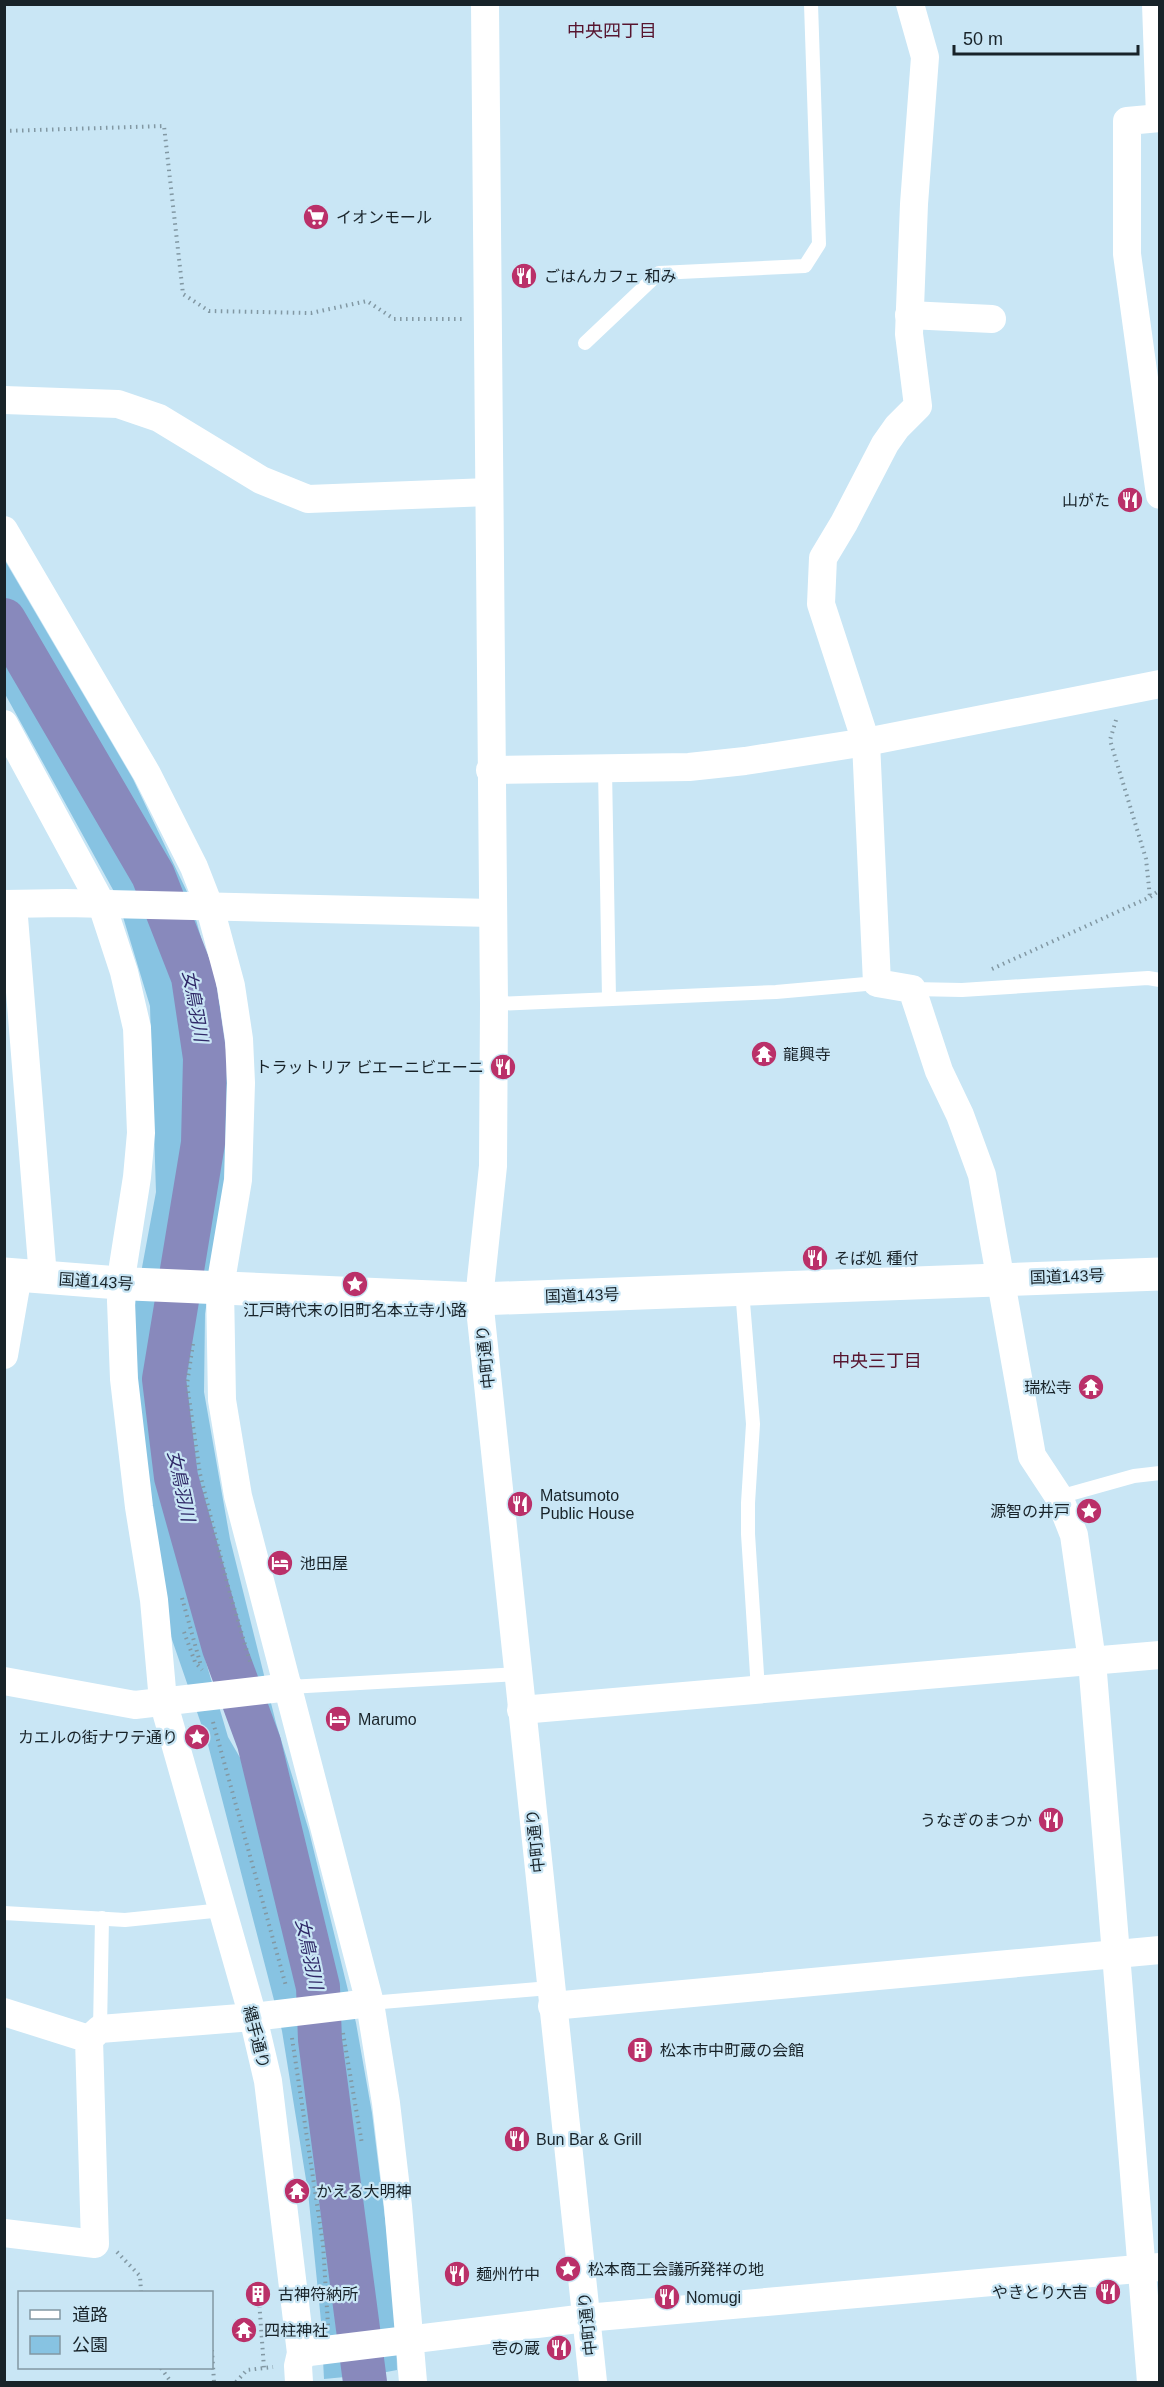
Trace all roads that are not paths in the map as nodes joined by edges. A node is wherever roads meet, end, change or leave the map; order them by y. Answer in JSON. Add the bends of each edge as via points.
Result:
{"nodes":[{"id":1,"x":485,"y":4,"type":"edge"},
{"id":2,"x":811,"y":4,"type":"edge"},
{"id":3,"x":910,"y":4,"type":"edge"},
{"id":4,"x":1156,"y":4,"type":"edge"},
{"id":5,"x":1160,"y":118,"type":"edge"},
{"id":6,"x":909,"y":315,"type":"junction"},
{"id":7,"x":992,"y":319,"type":"dead end"},
{"id":8,"x":585,"y":344,"type":"dead end"},
{"id":9,"x":4,"y":400,"type":"edge"},
{"id":10,"x":489,"y":492,"type":"junction"},
{"id":11,"x":1159,"y":492,"type":"edge"},
{"id":12,"x":4,"y":530,"type":"edge"},
{"id":13,"x":1160,"y":684,"type":"edge"},
{"id":14,"x":4,"y":724,"type":"edge"},
{"id":15,"x":866,"y":742,"type":"junction"},
{"id":16,"x":605,"y":769,"type":"junction"},
{"id":17,"x":490,"y":770,"type":"junction"},
{"id":18,"x":9,"y":905,"type":"edge"},
{"id":19,"x":107,"y":905,"type":"junction"},
{"id":20,"x":205,"y":907,"type":"junction"},
{"id":21,"x":492,"y":913,"type":"junction"},
{"id":22,"x":1160,"y":980,"type":"edge"},
{"id":23,"x":877,"y":983,"type":"junction"},
{"id":24,"x":912,"y":989,"type":"junction"},
{"id":25,"x":609,"y":998,"type":"junction"},
{"id":26,"x":494,"y":1004,"type":"junction"},
{"id":27,"x":1160,"y":1274,"type":"edge"},
{"id":28,"x":22,"y":1275,"type":"edge"},
{"id":29,"x":1000,"y":1278,"type":"junction"},
{"id":30,"x":127,"y":1283,"type":"junction"},
{"id":31,"x":215,"y":1287,"type":"junction"},
{"id":32,"x":742,"y":1290,"type":"junction"},
{"id":33,"x":479,"y":1299,"type":"junction"},
{"id":34,"x":4,"y":1355,"type":"edge"},
{"id":35,"x":1160,"y":1473,"type":"edge"},
{"id":36,"x":1059,"y":1497,"type":"junction"},
{"id":37,"x":1160,"y":1655,"type":"edge"},
{"id":38,"x":1092,"y":1661,"type":"junction"},
{"id":39,"x":518,"y":1674,"type":"junction"},
{"id":40,"x":4,"y":1681,"type":"edge"},
{"id":41,"x":281,"y":1688,"type":"junction"},
{"id":42,"x":758,"y":1690,"type":"junction"},
{"id":43,"x":176,"y":1699,"type":"junction"},
{"id":44,"x":521,"y":1710,"type":"junction"},
{"id":45,"x":223,"y":1910,"type":"junction"},
{"id":46,"x":4,"y":1913,"type":"edge"},
{"id":47,"x":102,"y":1918,"type":"junction"},
{"id":48,"x":1160,"y":1950,"type":"edge"},
{"id":49,"x":1117,"y":1953,"type":"junction"},
{"id":50,"x":551,"y":1997,"type":"junction"},
{"id":51,"x":363,"y":2003,"type":"junction"},
{"id":52,"x":4,"y":2012,"type":"edge"},
{"id":53,"x":276,"y":2015,"type":"junction"},
{"id":54,"x":94,"y":2034,"type":"junction"},
{"id":55,"x":4,"y":2233,"type":"edge"},
{"id":56,"x":1150,"y":2268,"type":"edge"},
{"id":57,"x":586,"y":2318,"type":"junction"},
{"id":58,"x":401,"y":2340,"type":"junction"},
{"id":59,"x":309,"y":2357,"type":"edge"},
{"id":60,"x":413,"y":2382,"type":"edge"},
{"id":61,"x":593,"y":2382,"type":"edge"},
{"id":62,"x":1151,"y":2382,"type":"edge"}],
"edges":[{"from":1,"to":10,"type":"street","name":"中町通り"},
{"from":2,"to":8,"type":"lane","via":[[819,244],[805,266],[659,273]]},
{"from":3,"to":6,"type":"street","via":[[925,57],[925,73]]},
{"from":4,"to":5,"type":"street"},
{"from":5,"to":11,"type":"street","via":[[1127,121],[1127,254]]},
{"from":6,"to":7,"type":"street"},
{"from":6,"to":15,"type":"street","via":[[918,405],[885,444],[823,558],[821,603]]},
{"from":9,"to":10,"type":"street","via":[[118,404],[159,418],[261,480],[308,499]]},
{"from":10,"to":17,"type":"street","name":"中町通り"},
{"from":12,"to":20,"type":"street","via":[[147,774],[194,867]]},
{"from":13,"to":15,"type":"street"},
{"from":14,"to":19,"type":"street","name":"縄手通り"},
{"from":15,"to":16,"type":"street","via":[[689,767]]},
{"from":15,"to":23,"type":"street"},
{"from":16,"to":17,"type":"street"},
{"from":16,"to":25,"type":"lane"},
{"from":17,"to":21,"type":"street","name":"中町通り"},
{"from":18,"to":19,"type":"street"},
{"from":18,"to":28,"type":"street"},
{"from":19,"to":20,"type":"street"},
{"from":19,"to":30,"type":"street","name":"縄手通り","via":[[137,1028],[140,1070],[140,1144]]},
{"from":20,"to":21,"type":"street"},
{"from":20,"to":31,"type":"street","via":[[231,986],[242,1083],[238,1180]]},
{"from":21,"to":26,"type":"street","name":"中町通り"},
{"from":22,"to":24,"type":"lane"},
{"from":23,"to":24,"type":"street"},
{"from":23,"to":25,"type":"lane","via":[[776,993]]},
{"from":24,"to":29,"type":"street","via":[[939,1071],[982,1175]]},
{"from":25,"to":26,"type":"lane"},
{"from":26,"to":33,"type":"street","name":"中町通り","via":[[493,1166]]},
{"from":27,"to":29,"type":"highway","name":"国道143号"},
{"from":28,"to":30,"type":"highway","name":"国道143号"},
{"from":28,"to":34,"type":"street"},
{"from":29,"to":32,"type":"highway","name":"国道143号"},
{"from":29,"to":36,"type":"street","via":[[1032,1456]]},
{"from":30,"to":31,"type":"highway","name":"国道143号"},
{"from":30,"to":43,"type":"street","name":"縄手通り","via":[[124,1379],[139,1508]]},
{"from":31,"to":33,"type":"highway","name":"国道143号"},
{"from":31,"to":41,"type":"street","via":[[222,1400]]},
{"from":32,"to":33,"type":"highway","name":"国道143号"},
{"from":32,"to":42,"type":"lane","via":[[753,1424],[748,1534]]},
{"from":33,"to":39,"type":"street","name":"中町通り"},
{"from":35,"to":36,"type":"lane","via":[[1134,1476]]},
{"from":36,"to":38,"type":"street","via":[[1074,1535]]},
{"from":37,"to":38,"type":"street"},
{"from":38,"to":42,"type":"street"},
{"from":38,"to":49,"type":"street"},
{"from":39,"to":41,"type":"lane"},
{"from":39,"to":44,"type":"street","name":"中町通り"},
{"from":40,"to":43,"type":"street","via":[[135,1705]]},
{"from":41,"to":43,"type":"street"},
{"from":41,"to":51,"type":"street"},
{"from":42,"to":44,"type":"street"},
{"from":43,"to":45,"type":"street","name":"縄手通り"},
{"from":44,"to":50,"type":"street","name":"中町通り"},
{"from":45,"to":47,"type":"lane","via":[[125,1920]]},
{"from":45,"to":53,"type":"street","name":"縄手通り"},
{"from":46,"to":47,"type":"lane"},
{"from":47,"to":54,"type":"lane"},
{"from":48,"to":49,"type":"street"},
{"from":49,"to":50,"type":"street"},
{"from":49,"to":56,"type":"street"},
{"from":50,"to":51,"type":"lane"},
{"from":50,"to":57,"type":"street","name":"中町通り"},
{"from":51,"to":53,"type":"street"},
{"from":51,"to":58,"type":"street","via":[[386,2103]]},
{"from":52,"to":54,"type":"street"},
{"from":53,"to":54,"type":"street"},
{"from":53,"to":59,"type":"street","name":"縄手通り","via":[[268,2081]]},
{"from":54,"to":55,"type":"street","via":[[95,2244]]},
{"from":56,"to":57,"type":"street"},
{"from":56,"to":62,"type":"street"},
{"from":57,"to":58,"type":"street"},
{"from":57,"to":61,"type":"street","name":"中町通り"},
{"from":58,"to":59,"type":"street"},
{"from":58,"to":60,"type":"street"}]}
